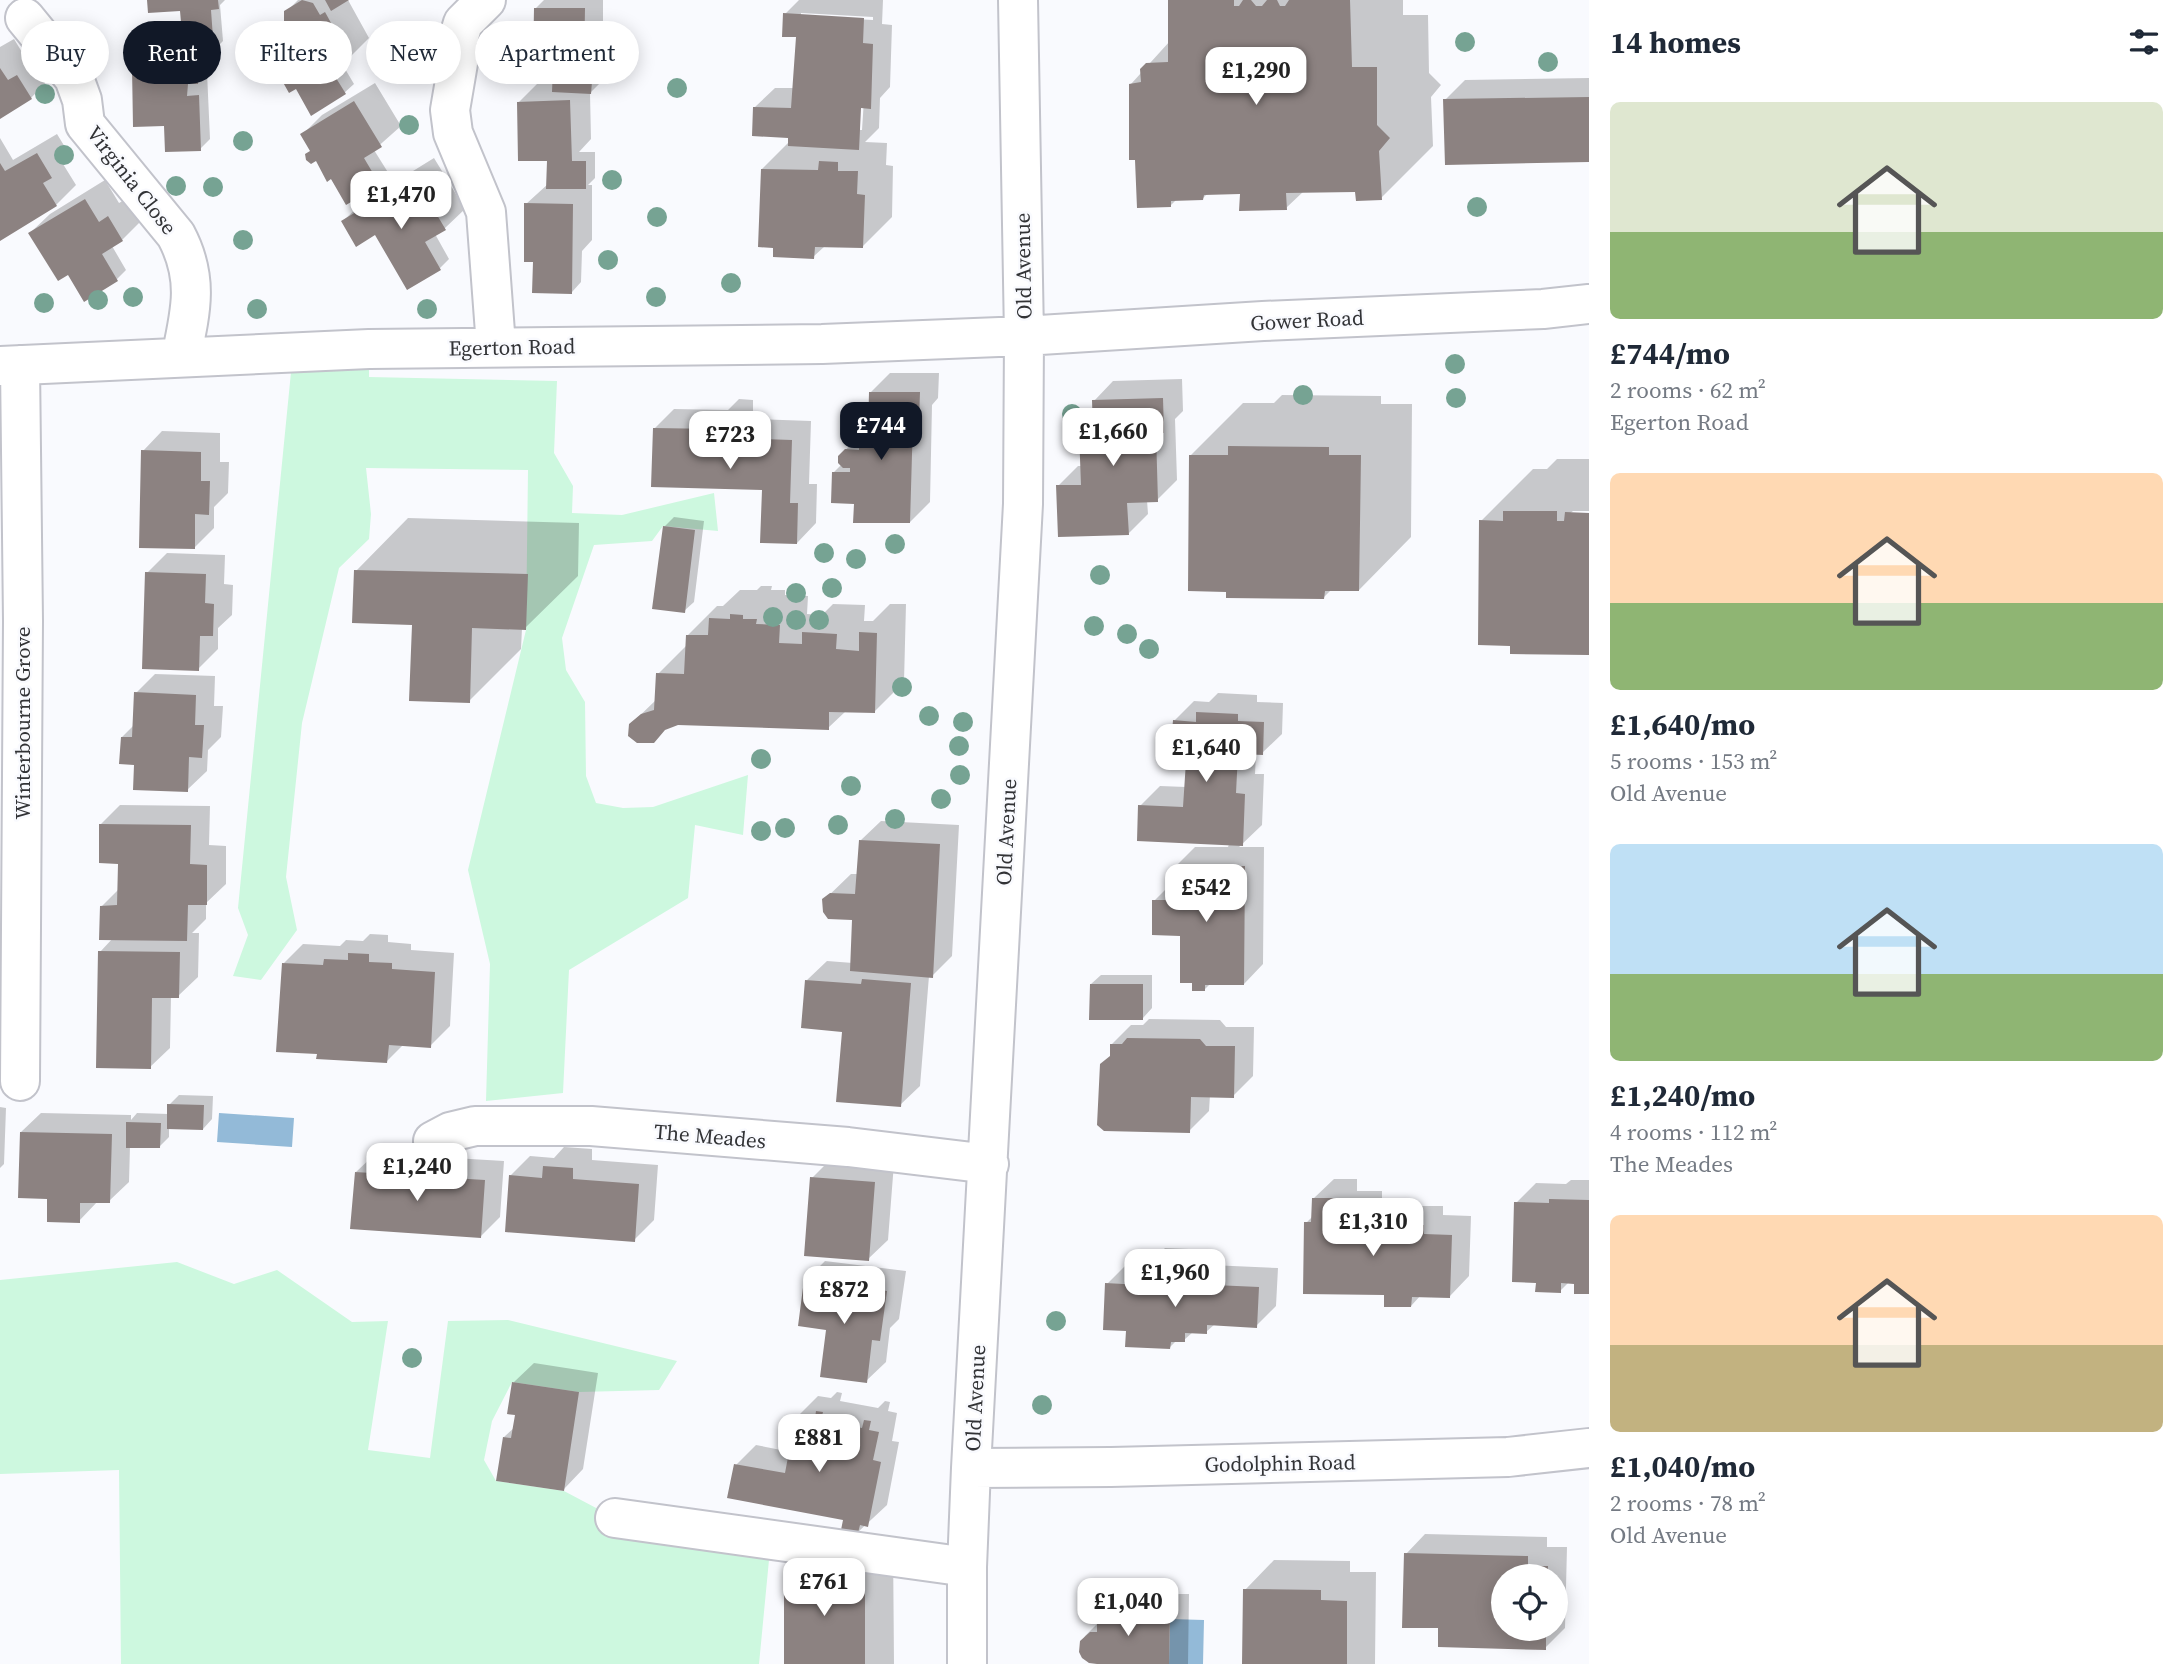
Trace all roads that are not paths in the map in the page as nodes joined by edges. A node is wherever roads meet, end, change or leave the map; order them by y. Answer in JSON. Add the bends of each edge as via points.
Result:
{"nodes":[{"id":1,"x":486,"y":0,"type":"edge"},
{"id":2,"x":1018,"y":0,"type":"edge"},
{"id":3,"x":25,"y":18,"type":"dead end"},
{"id":4,"x":1589,"y":304,"type":"edge"},
{"id":5,"x":1024,"y":336,"type":"junction"},
{"id":6,"x":496,"y":346,"type":"junction"},
{"id":7,"x":181,"y":357,"type":"junction"},
{"id":8,"x":10,"y":365,"type":"edge"},
{"id":9,"x":20,"y":1081,"type":"dead end"},
{"id":10,"x":433,"y":1141,"type":"dead end"},
{"id":11,"x":989,"y":1164,"type":"junction"},
{"id":12,"x":1589,"y":1448,"type":"edge"},
{"id":13,"x":971,"y":1468,"type":"junction"},
{"id":14,"x":615,"y":1518,"type":"dead end"},
{"id":15,"x":967,"y":1567,"type":"junction"},
{"id":16,"x":967,"y":1664,"type":"edge"}],
"edges":[{"from":1,"to":6,"type":"street","via":[[463,23],[450,110],[453,133],[486,212]]},
{"from":2,"to":5,"type":"street","name":"Old Avenue"},
{"from":3,"to":7,"type":"street","name":"Virginia Close","via":[[74,78],[85,124],[185,252],[192,306]]},
{"from":4,"to":5,"type":"street","name":"Gower Road"},
{"from":5,"to":6,"type":"street","name":"Egerton Road","via":[[822,344]]},
{"from":5,"to":11,"type":"street","name":"Old Avenue","via":[[1023,504]]},
{"from":6,"to":7,"type":"street","name":"Egerton Road"},
{"from":7,"to":8,"type":"street","name":"Egerton Road"},
{"from":8,"to":9,"type":"street","name":"Winterbourne Grove","via":[[23,621]]},
{"from":10,"to":11,"type":"street","name":"The Meades","via":[[475,1126],[591,1126],[848,1147]]},
{"from":11,"to":13,"type":"street","name":"Old Avenue"},
{"from":12,"to":13,"type":"street","name":"Godolphin Road","via":[[1508,1457]]},
{"from":13,"to":15,"type":"street","name":"Old Avenue"},
{"from":14,"to":15,"type":"street"},
{"from":15,"to":16,"type":"street","name":"Old Avenue"}]}
